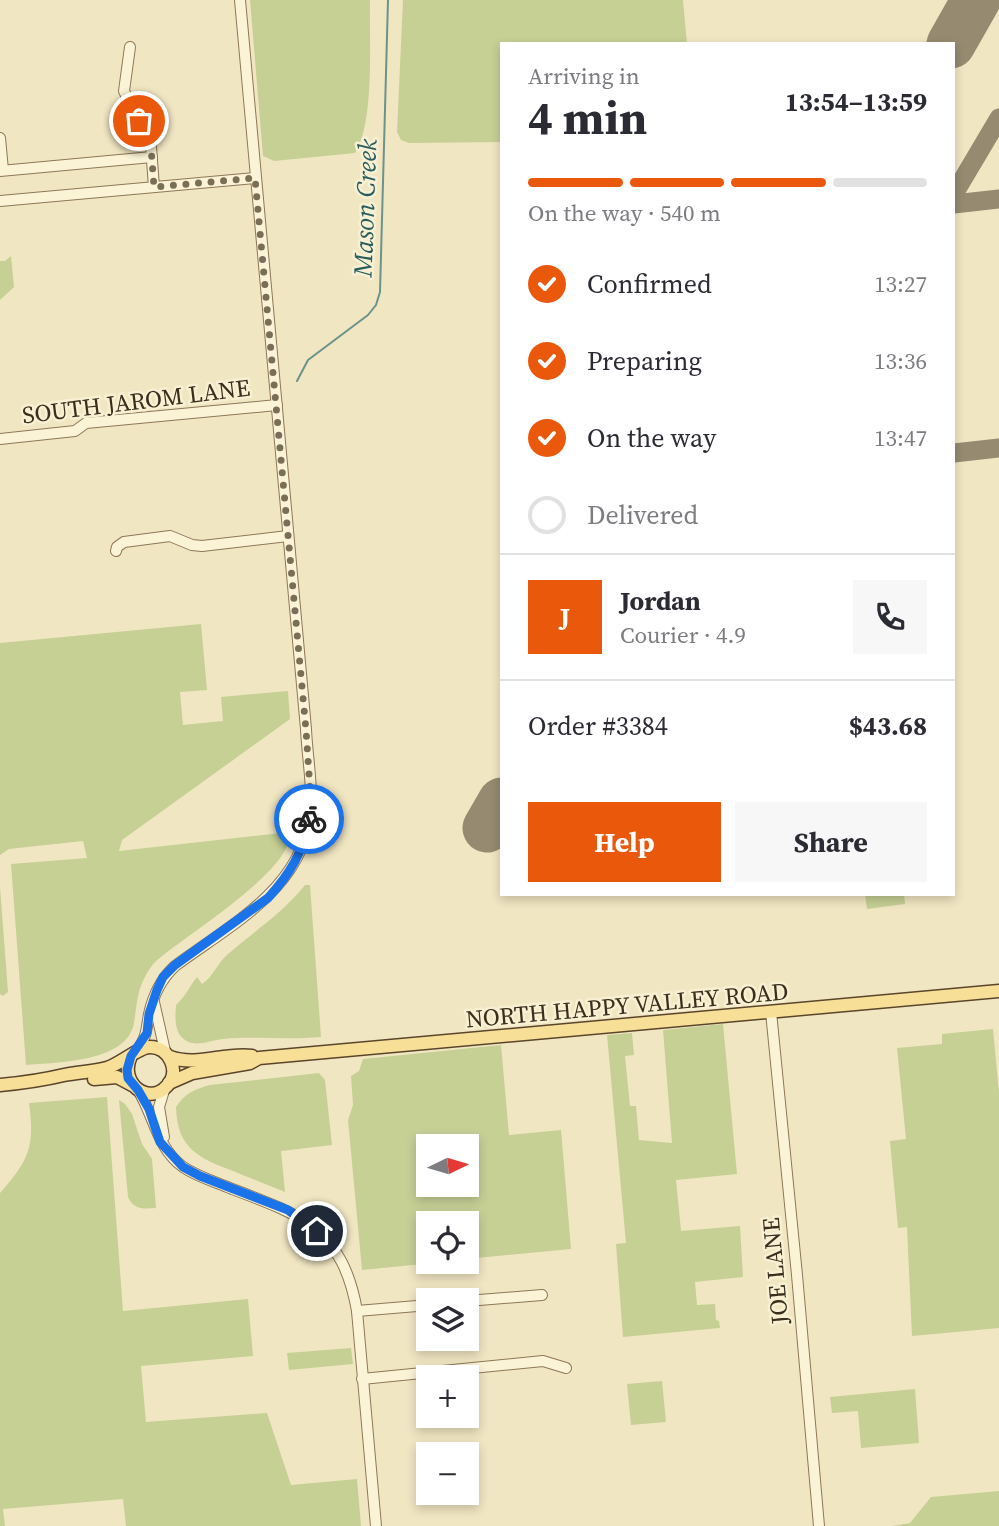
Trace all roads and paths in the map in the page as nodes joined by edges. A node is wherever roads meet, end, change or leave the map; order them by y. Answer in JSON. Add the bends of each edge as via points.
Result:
{"nodes":[{"id":1,"x":240,"y":0,"type":"edge"},
{"id":2,"x":130,"y":47,"type":"dead end"},
{"id":3,"x":0,"y":138,"type":"edge"},
{"id":4,"x":152,"y":157,"type":"junction"},
{"id":5,"x":2,"y":171,"type":"edge"},
{"id":6,"x":255,"y":178,"type":"junction"},
{"id":7,"x":154,"y":187,"type":"junction"},
{"id":8,"x":0,"y":201,"type":"edge"},
{"id":9,"x":276,"y":405,"type":"junction"},
{"id":10,"x":0,"y":439,"type":"edge"},
{"id":11,"x":288,"y":536,"type":"junction"},
{"id":12,"x":116,"y":551,"type":"dead end"},
{"id":13,"x":999,"y":991,"type":"edge"},
{"id":14,"x":154,"y":1001,"type":"junction"},
{"id":15,"x":771,"y":1012,"type":"junction"},
{"id":16,"x":134,"y":1054,"type":"junction"},
{"id":17,"x":167,"y":1054,"type":"junction"},
{"id":18,"x":260,"y":1058,"type":"junction"},
{"id":19,"x":45,"y":1080,"type":"junction"},
{"id":20,"x":0,"y":1085,"type":"edge"},
{"id":21,"x":167,"y":1085,"type":"junction"},
{"id":22,"x":135,"y":1087,"type":"junction"},
{"id":23,"x":166,"y":1148,"type":"junction"},
{"id":24,"x":541,"y":1295,"type":"dead end"},
{"id":25,"x":479,"y":1300,"type":"edge"},
{"id":26,"x":416,"y":1306,"type":"edge"},
{"id":27,"x":357,"y":1311,"type":"junction"},
{"id":28,"x":566,"y":1368,"type":"dead end"},
{"id":29,"x":362,"y":1379,"type":"junction"},
{"id":30,"x":376,"y":1526,"type":"edge"},
{"id":31,"x":819,"y":1526,"type":"edge"}],
"edges":[{"from":1,"to":6,"type":"street"},
{"from":2,"to":4,"type":"street","via":[[124,91],[146,133]]},
{"from":3,"to":5,"type":"street"},
{"from":4,"to":5,"type":"street"},
{"from":4,"to":7,"type":"street"},
{"from":6,"to":7,"type":"street"},
{"from":6,"to":9,"type":"street"},
{"from":7,"to":8,"type":"street"},
{"from":9,"to":10,"type":"street","name":"SOUTH JAROM LANE","via":[[86,423],[75,431]]},
{"from":9,"to":11,"type":"street"},
{"from":11,"to":12,"type":"street","via":[[202,546],[170,536],[124,542]]},
{"from":11,"to":14,"type":"street","via":[[311,803],[306,839],[274,891],[175,965],[163,977]]},
{"from":13,"to":15,"type":"main road","name":"NORTH HAPPY VALLEY ROAD"},
{"from":14,"to":16,"type":"street","via":[[147,1033]]},
{"from":14,"to":17,"type":"street"},
{"from":15,"to":18,"type":"main road","name":"NORTH HAPPY VALLEY ROAD"},
{"from":15,"to":31,"type":"street","name":"JOE LANE"},
{"from":16,"to":17,"type":"main road","via":[[151,1046]]},
{"from":16,"to":19,"type":"main road","via":[[108,1068]]},
{"from":16,"to":22,"type":"main road","via":[[127,1070]]},
{"from":17,"to":18,"type":"main road","name":"NORTH HAPPY VALLEY ROAD","via":[[193,1062],[238,1055]]},
{"from":17,"to":21,"type":"main road","via":[[173,1071]]},
{"from":18,"to":21,"type":"main road","name":"NORTH HAPPY VALLEY ROAD","via":[[203,1069]]},
{"from":19,"to":20,"type":"main road"},
{"from":19,"to":22,"type":"main road","via":[[65,1083],[111,1076]]},
{"from":21,"to":22,"type":"main road","via":[[153,1093]]},
{"from":21,"to":23,"type":"street","via":[[159,1107]]},
{"from":22,"to":23,"type":"street"},
{"from":23,"to":27,"type":"street","via":[[183,1167],[288,1210],[317,1231],[341,1260]]},
{"from":24,"to":25,"type":"street"},
{"from":26,"to":27,"type":"street"},
{"from":27,"to":29,"type":"street"},
{"from":28,"to":29,"type":"street","via":[[542,1361]]},
{"from":29,"to":30,"type":"street"}]}
